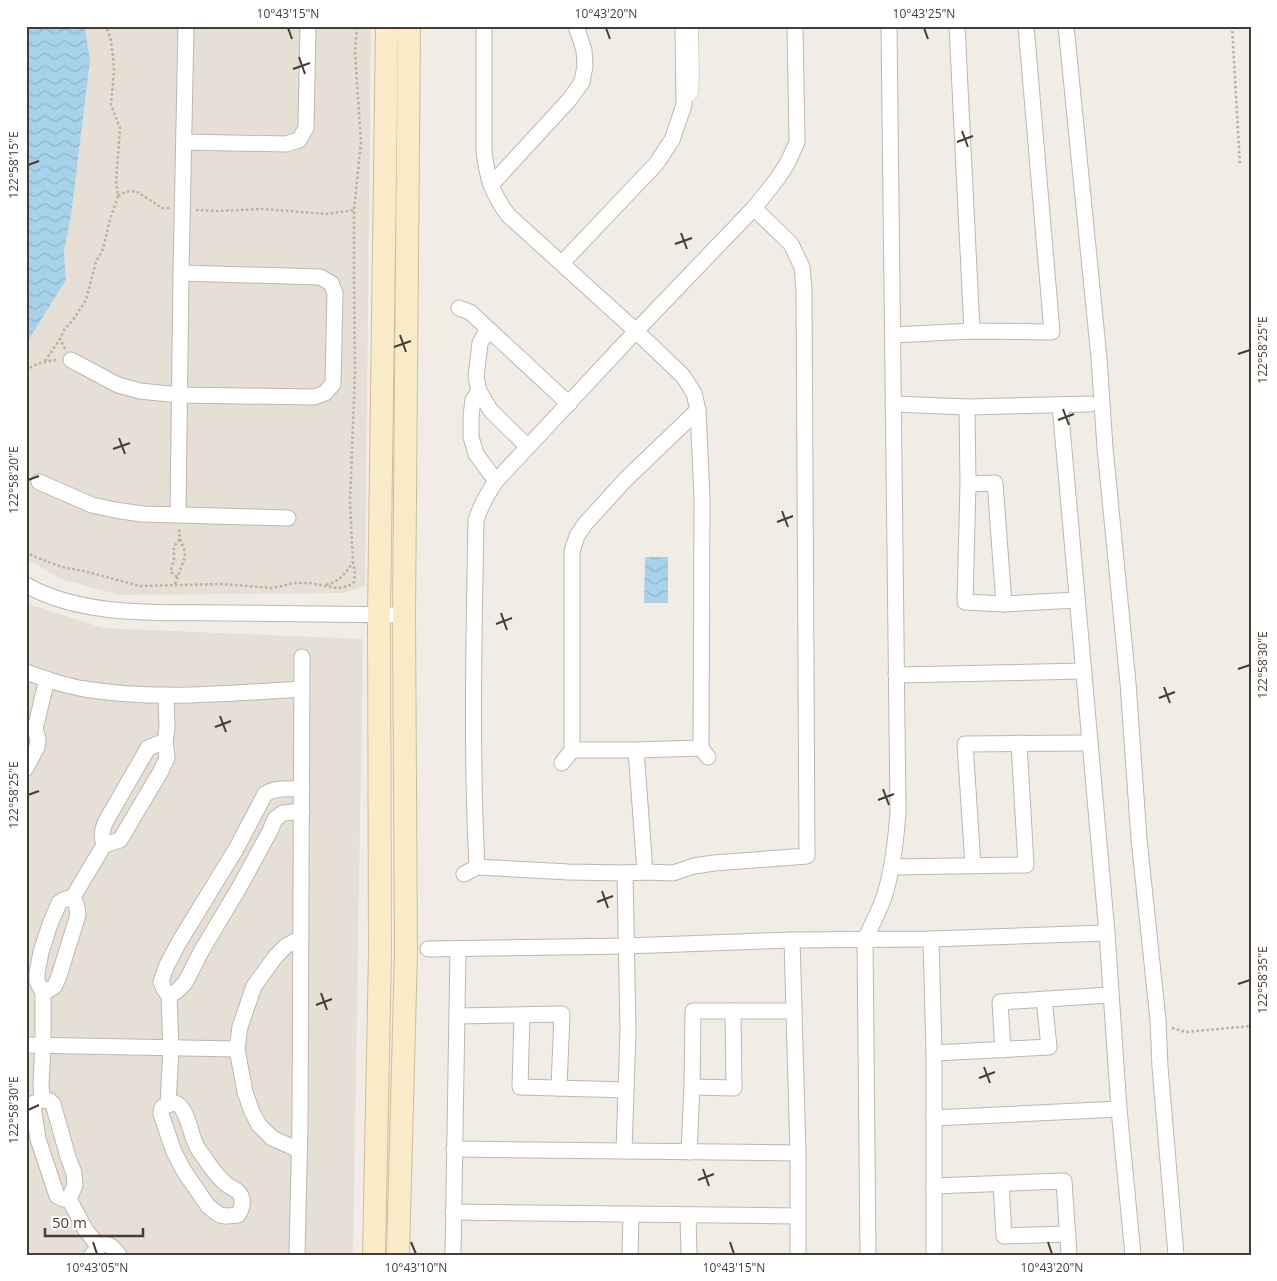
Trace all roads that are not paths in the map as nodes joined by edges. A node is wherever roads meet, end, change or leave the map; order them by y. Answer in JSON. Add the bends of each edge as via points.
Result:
{"nodes":[{"id":1,"x":186,"y":26,"type":"edge"},
{"id":2,"x":308,"y":26,"type":"edge"},
{"id":3,"x":387,"y":26,"type":"edge"},
{"id":4,"x":410,"y":26,"type":"edge"},
{"id":5,"x":484,"y":26,"type":"edge"},
{"id":6,"x":576,"y":26,"type":"edge"},
{"id":7,"x":683,"y":26,"type":"edge"},
{"id":8,"x":694,"y":26,"type":"edge"},
{"id":9,"x":795,"y":26,"type":"edge"},
{"id":10,"x":889,"y":26,"type":"edge"},
{"id":11,"x":958,"y":26,"type":"edge"},
{"id":12,"x":1026,"y":26,"type":"edge"},
{"id":13,"x":1066,"y":26,"type":"edge"},
{"id":14,"x":684,"y":105,"type":"junction"},
{"id":15,"x":184,"y":142,"type":"junction"},
{"id":16,"x":491,"y":186,"type":"junction"},
{"id":17,"x":754,"y":208,"type":"junction"},
{"id":18,"x":562,"y":263,"type":"junction"},
{"id":19,"x":181,"y":273,"type":"junction"},
{"id":20,"x":459,"y":308,"type":"dead end"},
{"id":21,"x":488,"y":329,"type":"junction"},
{"id":22,"x":636,"y":331,"type":"junction"},
{"id":23,"x":972,"y":331,"type":"junction"},
{"id":24,"x":893,"y":335,"type":"junction"},
{"id":25,"x":71,"y":360,"type":"road end"},
{"id":26,"x":479,"y":391,"type":"junction"},
{"id":27,"x":179,"y":395,"type":"junction"},
{"id":28,"x":568,"y":404,"type":"junction"},
{"id":29,"x":893,"y":404,"type":"junction"},
{"id":30,"x":1090,"y":404,"type":"dead end"},
{"id":31,"x":1060,"y":405,"type":"junction"},
{"id":32,"x":967,"y":407,"type":"junction"},
{"id":33,"x":698,"y":410,"type":"junction"},
{"id":34,"x":528,"y":447,"type":"junction"},
{"id":35,"x":496,"y":481,"type":"junction"},
{"id":36,"x":39,"y":482,"type":"dead end"},
{"id":37,"x":968,"y":484,"type":"junction"},
{"id":38,"x":178,"y":515,"type":"junction"},
{"id":39,"x":288,"y":518,"type":"dead end"},
{"id":40,"x":28,"y":588,"type":"edge"},
{"id":41,"x":1077,"y":600,"type":"junction"},
{"id":42,"x":1004,"y":604,"type":"junction"},
{"id":43,"x":379,"y":615,"type":"junction"},
{"id":44,"x":404,"y":615,"type":"junction"},
{"id":45,"x":302,"y":657,"type":"dead end"},
{"id":46,"x":1084,"y":671,"type":"junction"},
{"id":47,"x":26,"y":672,"type":"edge"},
{"id":48,"x":896,"y":675,"type":"junction"},
{"id":49,"x":47,"y":679,"type":"junction"},
{"id":50,"x":302,"y":689,"type":"junction"},
{"id":51,"x":166,"y":695,"type":"junction"},
{"id":52,"x":31,"y":731,"type":"edge"},
{"id":53,"x":165,"y":741,"type":"junction"},
{"id":54,"x":1019,"y":743,"type":"junction"},
{"id":55,"x":1090,"y":743,"type":"junction"},
{"id":56,"x":572,"y":750,"type":"junction"},
{"id":57,"x":636,"y":750,"type":"junction"},
{"id":58,"x":562,"y":763,"type":"dead end"},
{"id":59,"x":26,"y":768,"type":"edge"},
{"id":60,"x":302,"y":789,"type":"junction"},
{"id":61,"x":302,"y":811,"type":"junction"},
{"id":62,"x":104,"y":845,"type":"junction"},
{"id":63,"x":973,"y":865,"type":"junction"},
{"id":64,"x":892,"y":867,"type":"junction"},
{"id":65,"x":645,"y":872,"type":"junction"},
{"id":66,"x":625,"y":873,"type":"junction"},
{"id":67,"x":73,"y":897,"type":"junction"},
{"id":68,"x":1107,"y":933,"type":"junction"},
{"id":69,"x":301,"y":938,"type":"junction"},
{"id":70,"x":931,"y":939,"type":"junction"},
{"id":71,"x":792,"y":940,"type":"junction"},
{"id":72,"x":865,"y":940,"type":"junction"},
{"id":73,"x":626,"y":946,"type":"junction"},
{"id":74,"x":428,"y":949,"type":"dead end"},
{"id":75,"x":458,"y":949,"type":"junction"},
{"id":76,"x":43,"y":993,"type":"junction"},
{"id":77,"x":1110,"y":995,"type":"junction"},
{"id":78,"x":169,"y":996,"type":"junction"},
{"id":79,"x":1044,"y":999,"type":"junction"},
{"id":80,"x":733,"y":1011,"type":"junction"},
{"id":81,"x":794,"y":1011,"type":"junction"},
{"id":82,"x":522,"y":1015,"type":"junction"},
{"id":83,"x":457,"y":1016,"type":"junction"},
{"id":84,"x":26,"y":1045,"type":"edge"},
{"id":85,"x":43,"y":1046,"type":"junction"},
{"id":86,"x":171,"y":1048,"type":"junction"},
{"id":87,"x":237,"y":1049,"type":"junction"},
{"id":88,"x":1003,"y":1050,"type":"junction"},
{"id":89,"x":934,"y":1054,"type":"junction"},
{"id":90,"x":692,"y":1087,"type":"junction"},
{"id":91,"x":559,"y":1088,"type":"junction"},
{"id":92,"x":626,"y":1090,"type":"junction"},
{"id":93,"x":42,"y":1100,"type":"junction"},
{"id":94,"x":168,"y":1105,"type":"junction"},
{"id":95,"x":1119,"y":1110,"type":"junction"},
{"id":96,"x":934,"y":1118,"type":"junction"},
{"id":97,"x":454,"y":1149,"type":"junction"},
{"id":98,"x":299,"y":1150,"type":"junction"},
{"id":99,"x":624,"y":1151,"type":"junction"},
{"id":100,"x":689,"y":1152,"type":"junction"},
{"id":101,"x":798,"y":1153,"type":"junction"},
{"id":102,"x":1001,"y":1184,"type":"junction"},
{"id":103,"x":934,"y":1186,"type":"junction"},
{"id":104,"x":69,"y":1199,"type":"junction"},
{"id":105,"x":454,"y":1212,"type":"junction"},
{"id":106,"x":631,"y":1214,"type":"junction"},
{"id":107,"x":688,"y":1215,"type":"junction"},
{"id":108,"x":797,"y":1216,"type":"junction"},
{"id":109,"x":1068,"y":1234,"type":"junction"},
{"id":110,"x":96,"y":1251,"type":"edge"},
{"id":111,"x":119,"y":1255,"type":"edge"},
{"id":112,"x":298,"y":1255,"type":"edge"},
{"id":113,"x":374,"y":1255,"type":"edge"},
{"id":114,"x":398,"y":1255,"type":"edge"},
{"id":115,"x":453,"y":1255,"type":"edge"},
{"id":116,"x":630,"y":1255,"type":"edge"},
{"id":117,"x":689,"y":1255,"type":"edge"},
{"id":118,"x":798,"y":1255,"type":"edge"},
{"id":119,"x":868,"y":1255,"type":"edge"},
{"id":120,"x":934,"y":1255,"type":"edge"},
{"id":121,"x":1070,"y":1255,"type":"edge"},
{"id":122,"x":1133,"y":1255,"type":"edge"},
{"id":123,"x":1176,"y":1255,"type":"edge"}],
"edges":[{"from":1,"to":15,"type":"street"},
{"from":2,"to":15,"type":"street","via":[[306,128],[299,140],[286,144]]},
{"from":3,"to":43,"type":"street"},
{"from":4,"to":44,"type":"street"},
{"from":5,"to":16,"type":"street","via":[[484,151]]},
{"from":6,"to":16,"type":"street","via":[[584,50],[582,82]]},
{"from":7,"to":14,"type":"street"},
{"from":8,"to":14,"type":"lane","via":[[694,92]]},
{"from":9,"to":17,"type":"street","via":[[797,142],[778,178]]},
{"from":10,"to":24,"type":"street"},
{"from":11,"to":23,"type":"street"},
{"from":12,"to":23,"type":"street","via":[[1052,332]]},
{"from":13,"to":123,"type":"street","via":[[1099,358]]},
{"from":14,"to":18,"type":"street","via":[[672,140],[656,164]]},
{"from":15,"to":19,"type":"street"},
{"from":16,"to":18,"type":"street","via":[[508,215]]},
{"from":17,"to":22,"type":"street"},
{"from":17,"to":65,"type":"street","via":[[791,244],[802,267],[804,290],[807,856],[714,862],[673,873]]},
{"from":18,"to":22,"type":"street"},
{"from":19,"to":27,"type":"street"},
{"from":19,"to":27,"type":"street","via":[[320,277],[331,283],[335,293],[333,384],[325,394],[314,398]]},
{"from":20,"to":21,"type":"street","via":[[470,312]]},
{"from":21,"to":26,"type":"street","via":[[480,343],[476,377]]},
{"from":21,"to":28,"type":"street"},
{"from":22,"to":28,"type":"street"},
{"from":22,"to":33,"type":"street","via":[[683,376],[694,394]]},
{"from":23,"to":24,"type":"street"},
{"from":24,"to":29,"type":"street"},
{"from":25,"to":27,"type":"street","via":[[118,385]]},
{"from":26,"to":34,"type":"street","via":[[490,411]]},
{"from":26,"to":35,"type":"street","via":[[473,400],[471,437],[476,454]]},
{"from":27,"to":38,"type":"street"},
{"from":28,"to":34,"type":"street"},
{"from":29,"to":32,"type":"street"},
{"from":29,"to":48,"type":"street"},
{"from":30,"to":31,"type":"street"},
{"from":31,"to":32,"type":"street"},
{"from":31,"to":41,"type":"street"},
{"from":32,"to":37,"type":"street"},
{"from":33,"to":56,"type":"street","via":[[626,479],[577,536],[572,551]]},
{"from":33,"to":57,"type":"street","via":[[705,752]]},
{"from":34,"to":35,"type":"street"},
{"from":35,"to":66,"type":"street","via":[[486,495],[476,520],[474,805],[470,870]]},
{"from":36,"to":38,"type":"street","via":[[92,505],[142,514]]},
{"from":37,"to":42,"type":"street","via":[[995,483]]},
{"from":37,"to":42,"type":"street","via":[[965,602]]},
{"from":38,"to":39,"type":"street"},
{"from":40,"to":43,"type":"street","via":[[76,604],[114,610]]},
{"from":41,"to":42,"type":"street"},
{"from":41,"to":46,"type":"street"},
{"from":43,"to":44,"type":"street"},
{"from":43,"to":113,"type":"street","via":[[380,953]]},
{"from":44,"to":114,"type":"street","via":[[406,952]]},
{"from":45,"to":50,"type":"street"},
{"from":46,"to":48,"type":"street"},
{"from":46,"to":55,"type":"street"},
{"from":47,"to":49,"type":"street"},
{"from":48,"to":64,"type":"street","via":[[898,812]]},
{"from":49,"to":51,"type":"street","via":[[84,689]]},
{"from":49,"to":52,"type":"street"},
{"from":50,"to":51,"type":"street"},
{"from":50,"to":60,"type":"street"},
{"from":51,"to":53,"type":"street"},
{"from":52,"to":59,"type":"street","via":[[38,739],[37,747]]},
{"from":53,"to":62,"type":"street","via":[[148,748],[106,821],[102,831]]},
{"from":53,"to":62,"type":"street","via":[[167,758],[161,771],[120,840]]},
{"from":54,"to":55,"type":"street"},
{"from":54,"to":63,"type":"street","via":[[1026,865]]},
{"from":54,"to":63,"type":"street","via":[[965,744]]},
{"from":55,"to":68,"type":"street"},
{"from":56,"to":57,"type":"street"},
{"from":56,"to":58,"type":"street"},
{"from":57,"to":65,"type":"street"},
{"from":60,"to":61,"type":"street"},
{"from":60,"to":78,"type":"street","via":[[279,788],[265,794],[166,967],[162,982]]},
{"from":61,"to":69,"type":"street"},
{"from":61,"to":78,"type":"street","via":[[283,813],[275,819],[185,983]]},
{"from":62,"to":67,"type":"street"},
{"from":63,"to":64,"type":"street"},
{"from":64,"to":72,"type":"street","via":[[884,898]]},
{"from":65,"to":66,"type":"street"},
{"from":66,"to":73,"type":"street"},
{"from":67,"to":76,"type":"street","via":[[78,915],[58,979],[54,987]]},
{"from":67,"to":76,"type":"street","via":[[59,903],[41,952],[37,981]]},
{"from":68,"to":70,"type":"street"},
{"from":68,"to":77,"type":"street"},
{"from":69,"to":87,"type":"street","via":[[276,956],[254,986],[240,1027]]},
{"from":69,"to":98,"type":"street"},
{"from":70,"to":72,"type":"street"},
{"from":70,"to":89,"type":"street"},
{"from":71,"to":72,"type":"street"},
{"from":71,"to":73,"type":"street"},
{"from":71,"to":81,"type":"street"},
{"from":72,"to":119,"type":"street"},
{"from":73,"to":75,"type":"street"},
{"from":73,"to":92,"type":"street"},
{"from":74,"to":75,"type":"street"},
{"from":75,"to":83,"type":"street"},
{"from":76,"to":85,"type":"street"},
{"from":77,"to":79,"type":"street"},
{"from":77,"to":95,"type":"street"},
{"from":78,"to":86,"type":"street"},
{"from":79,"to":88,"type":"street","via":[[1000,1002]]},
{"from":79,"to":88,"type":"street","via":[[1048,1047]]},
{"from":80,"to":81,"type":"street"},
{"from":80,"to":90,"type":"street","via":[[693,1010]]},
{"from":80,"to":90,"type":"street","via":[[734,1088]]},
{"from":81,"to":101,"type":"street"},
{"from":82,"to":83,"type":"street"},
{"from":82,"to":91,"type":"street","via":[[520,1087]]},
{"from":82,"to":91,"type":"street","via":[[562,1014]]},
{"from":83,"to":97,"type":"street"},
{"from":84,"to":85,"type":"street"},
{"from":85,"to":86,"type":"street"},
{"from":85,"to":93,"type":"street"},
{"from":86,"to":87,"type":"street"},
{"from":86,"to":94,"type":"street"},
{"from":87,"to":98,"type":"street","via":[[245,1092],[259,1125],[272,1138]]},
{"from":88,"to":89,"type":"street"},
{"from":89,"to":96,"type":"street"},
{"from":90,"to":100,"type":"street"},
{"from":91,"to":92,"type":"street"},
{"from":92,"to":99,"type":"street"},
{"from":93,"to":104,"type":"street","via":[[50,1100],[53,1104],[74,1173],[75,1185]]},
{"from":93,"to":104,"type":"street","via":[[33,1106],[38,1139],[57,1196]]},
{"from":94,"to":94,"type":"street","via":[[161,1109],[161,1114],[184,1171],[214,1211],[226,1216],[238,1215],[241,1195],[225,1183],[204,1158],[179,1104]]},
{"from":95,"to":96,"type":"street"},
{"from":95,"to":122,"type":"street"},
{"from":96,"to":103,"type":"street"},
{"from":97,"to":99,"type":"street"},
{"from":97,"to":105,"type":"street"},
{"from":98,"to":112,"type":"street"},
{"from":99,"to":100,"type":"street"},
{"from":100,"to":101,"type":"street"},
{"from":101,"to":108,"type":"street"},
{"from":102,"to":103,"type":"street"},
{"from":102,"to":109,"type":"street","via":[[1004,1236]]},
{"from":102,"to":109,"type":"street","via":[[1064,1181]]},
{"from":103,"to":120,"type":"street"},
{"from":104,"to":110,"type":"street"},
{"from":105,"to":106,"type":"street"},
{"from":105,"to":115,"type":"street"},
{"from":106,"to":107,"type":"street"},
{"from":106,"to":116,"type":"street"},
{"from":107,"to":108,"type":"street"},
{"from":107,"to":117,"type":"street"},
{"from":108,"to":118,"type":"street"},
{"from":109,"to":121,"type":"street"},
{"from":110,"to":111,"type":"street","via":[[109,1245]]}]}
